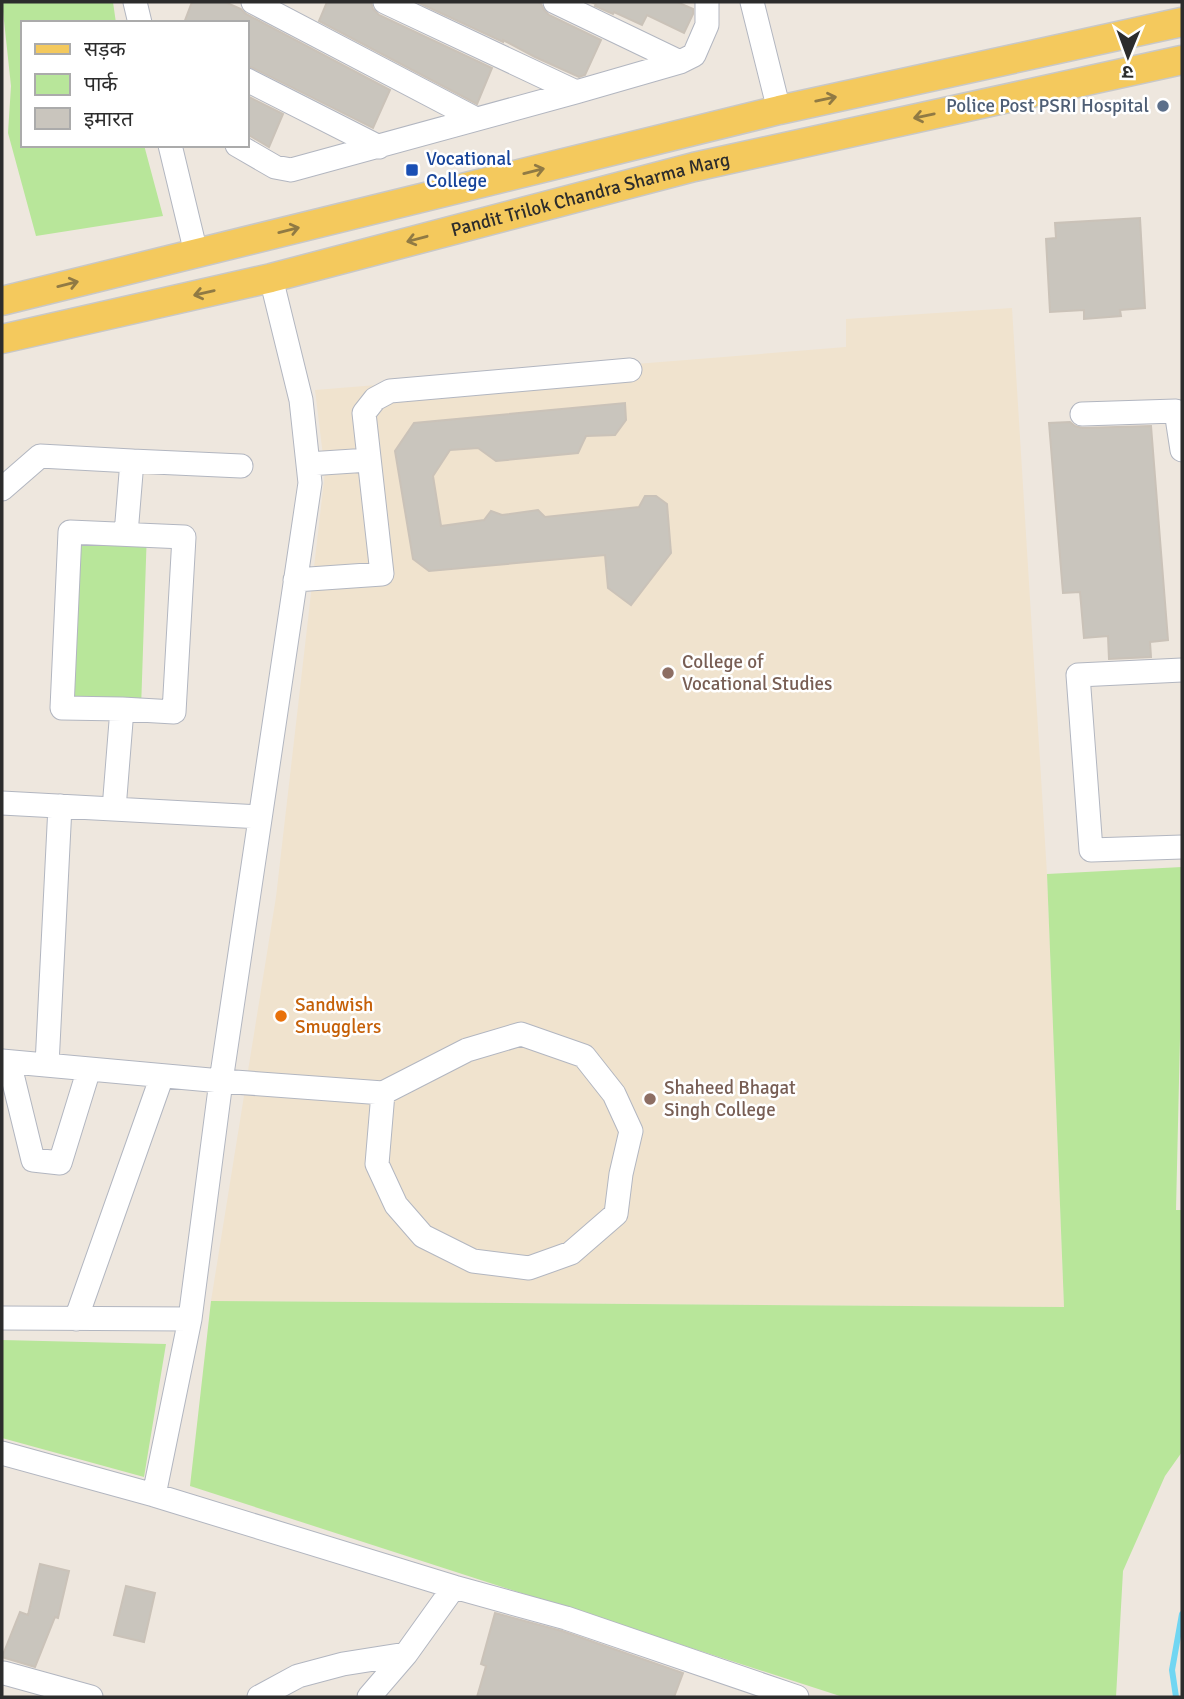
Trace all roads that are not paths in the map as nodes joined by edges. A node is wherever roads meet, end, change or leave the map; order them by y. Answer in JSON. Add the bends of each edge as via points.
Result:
{"nodes":[{"id":1,"x":135,"y":2,"type":"edge"},
{"id":2,"x":253,"y":2,"type":"edge"},
{"id":3,"x":385,"y":2,"type":"edge"},
{"id":4,"x":555,"y":2,"type":"edge"},
{"id":5,"x":706,"y":2,"type":"edge"},
{"id":6,"x":752,"y":2,"type":"edge"},
{"id":7,"x":140,"y":21,"type":"edge"},
{"id":8,"x":1182,"y":22,"type":"edge"},
{"id":9,"x":1182,"y":60,"type":"edge"},
{"id":10,"x":680,"y":62,"type":"junction"},
{"id":11,"x":248,"y":80,"type":"edge"},
{"id":12,"x":576,"y":92,"type":"junction"},
{"id":13,"x":779,"y":110,"type":"junction"},
{"id":14,"x":476,"y":119,"type":"junction"},
{"id":15,"x":379,"y":146,"type":"junction"},
{"id":16,"x":170,"y":147,"type":"edge"},
{"id":17,"x":240,"y":147,"type":"edge"},
{"id":18,"x":196,"y":253,"type":"junction"},
{"id":19,"x":271,"y":278,"type":"junction"},
{"id":20,"x":2,"y":300,"type":"edge"},
{"id":21,"x":2,"y":340,"type":"edge"},
{"id":22,"x":631,"y":370,"type":"dead end"},
{"id":23,"x":1082,"y":414,"type":"dead end"},
{"id":24,"x":1182,"y":450,"type":"edge"},
{"id":25,"x":369,"y":460,"type":"junction"},
{"id":26,"x":132,"y":461,"type":"junction"},
{"id":27,"x":308,"y":464,"type":"junction"},
{"id":28,"x":241,"y":466,"type":"dead end"},
{"id":29,"x":2,"y":489,"type":"edge"},
{"id":30,"x":126,"y":534,"type":"junction"},
{"id":31,"x":295,"y":580,"type":"junction"},
{"id":32,"x":1182,"y":670,"type":"edge"},
{"id":33,"x":122,"y":709,"type":"junction"},
{"id":34,"x":2,"y":803,"type":"edge"},
{"id":35,"x":60,"y":806,"type":"junction"},
{"id":36,"x":114,"y":809,"type":"junction"},
{"id":37,"x":259,"y":817,"type":"junction"},
{"id":38,"x":1182,"y":847,"type":"edge"},
{"id":39,"x":6,"y":1061,"type":"edge"},
{"id":40,"x":47,"y":1065,"type":"junction"},
{"id":41,"x":89,"y":1069,"type":"junction"},
{"id":42,"x":162,"y":1076,"type":"junction"},
{"id":43,"x":221,"y":1081,"type":"junction"},
{"id":44,"x":383,"y":1093,"type":"junction"},
{"id":45,"x":2,"y":1318,"type":"edge"},
{"id":46,"x":76,"y":1319,"type":"junction"},
{"id":47,"x":190,"y":1319,"type":"junction"},
{"id":48,"x":2,"y":1453,"type":"edge"},
{"id":49,"x":154,"y":1495,"type":"junction"},
{"id":50,"x":454,"y":1587,"type":"junction"},
{"id":51,"x":406,"y":1654,"type":"junction"},
{"id":52,"x":4,"y":1673,"type":"dead end"},
{"id":53,"x":91,"y":1697,"type":"edge"},
{"id":54,"x":259,"y":1697,"type":"edge"},
{"id":55,"x":369,"y":1697,"type":"edge"},
{"id":56,"x":797,"y":1697,"type":"edge"}],
"edges":[{"from":1,"to":7,"type":"street"},
{"from":2,"to":14,"type":"street"},
{"from":3,"to":12,"type":"street"},
{"from":4,"to":10,"type":"street"},
{"from":5,"to":10,"type":"street","via":[[707,25],[694,55]]},
{"from":6,"to":13,"type":"street"},
{"from":13,"to":8,"type":"main road","name":"Pandit Trilok Chandra Sharma Marg","one_way":true},
{"from":9,"to":19,"type":"main road","name":"Pandit Trilok Chandra Sharma Marg","one_way":true,"via":[[694,167]]},
{"from":10,"to":12,"type":"street"},
{"from":11,"to":15,"type":"street"},
{"from":12,"to":14,"type":"street"},
{"from":18,"to":13,"type":"main road","name":"Pandit Trilok Chandra Sharma Marg","one_way":true},
{"from":14,"to":15,"type":"street"},
{"from":15,"to":17,"type":"street","via":[[291,170],[275,167]]},
{"from":16,"to":18,"type":"street"},
{"from":20,"to":18,"type":"main road","name":"Pandit Trilok Chandra Sharma Marg","one_way":true},
{"from":19,"to":21,"type":"main road","name":"Pandit Trilok Chandra Sharma Marg","one_way":true},
{"from":19,"to":27,"type":"street","via":[[302,400]]},
{"from":22,"to":25,"type":"street","via":[[390,391],[364,414]]},
{"from":23,"to":24,"type":"street","via":[[1176,411]]},
{"from":25,"to":27,"type":"street"},
{"from":25,"to":31,"type":"street","via":[[382,574]]},
{"from":26,"to":28,"type":"street"},
{"from":26,"to":29,"type":"street","via":[[40,456]]},
{"from":26,"to":30,"type":"street"},
{"from":27,"to":31,"type":"street","via":[[310,483]]},
{"from":30,"to":33,"type":"street","via":[[184,537],[174,712]]},
{"from":30,"to":33,"type":"street","via":[[70,532],[62,708]]},
{"from":31,"to":37,"type":"street"},
{"from":32,"to":38,"type":"street","via":[[1078,675],[1091,850]]},
{"from":33,"to":36,"type":"street"},
{"from":34,"to":35,"type":"street"},
{"from":35,"to":36,"type":"street"},
{"from":35,"to":40,"type":"street"},
{"from":36,"to":37,"type":"street"},
{"from":37,"to":43,"type":"street"},
{"from":39,"to":40,"type":"street"},
{"from":39,"to":41,"type":"street","via":[[33,1160],[60,1163]]},
{"from":40,"to":41,"type":"street"},
{"from":41,"to":42,"type":"street"},
{"from":42,"to":43,"type":"street"},
{"from":42,"to":46,"type":"street"},
{"from":43,"to":44,"type":"street"},
{"from":43,"to":47,"type":"street"},
{"from":44,"to":44,"type":"street","via":[[377,1164],[396,1205],[423,1236],[473,1261],[529,1268],[571,1253],[616,1214],[631,1131],[614,1094],[584,1056],[521,1034],[467,1050]]},
{"from":45,"to":46,"type":"street"},
{"from":46,"to":47,"type":"street"},
{"from":47,"to":49,"type":"street"},
{"from":48,"to":49,"type":"street"},
{"from":49,"to":50,"type":"street"},
{"from":50,"to":51,"type":"street"},
{"from":50,"to":56,"type":"street","via":[[566,1618]]},
{"from":51,"to":54,"type":"street","via":[[299,1676]]},
{"from":51,"to":55,"type":"street"},
{"from":52,"to":53,"type":"street"}]}
